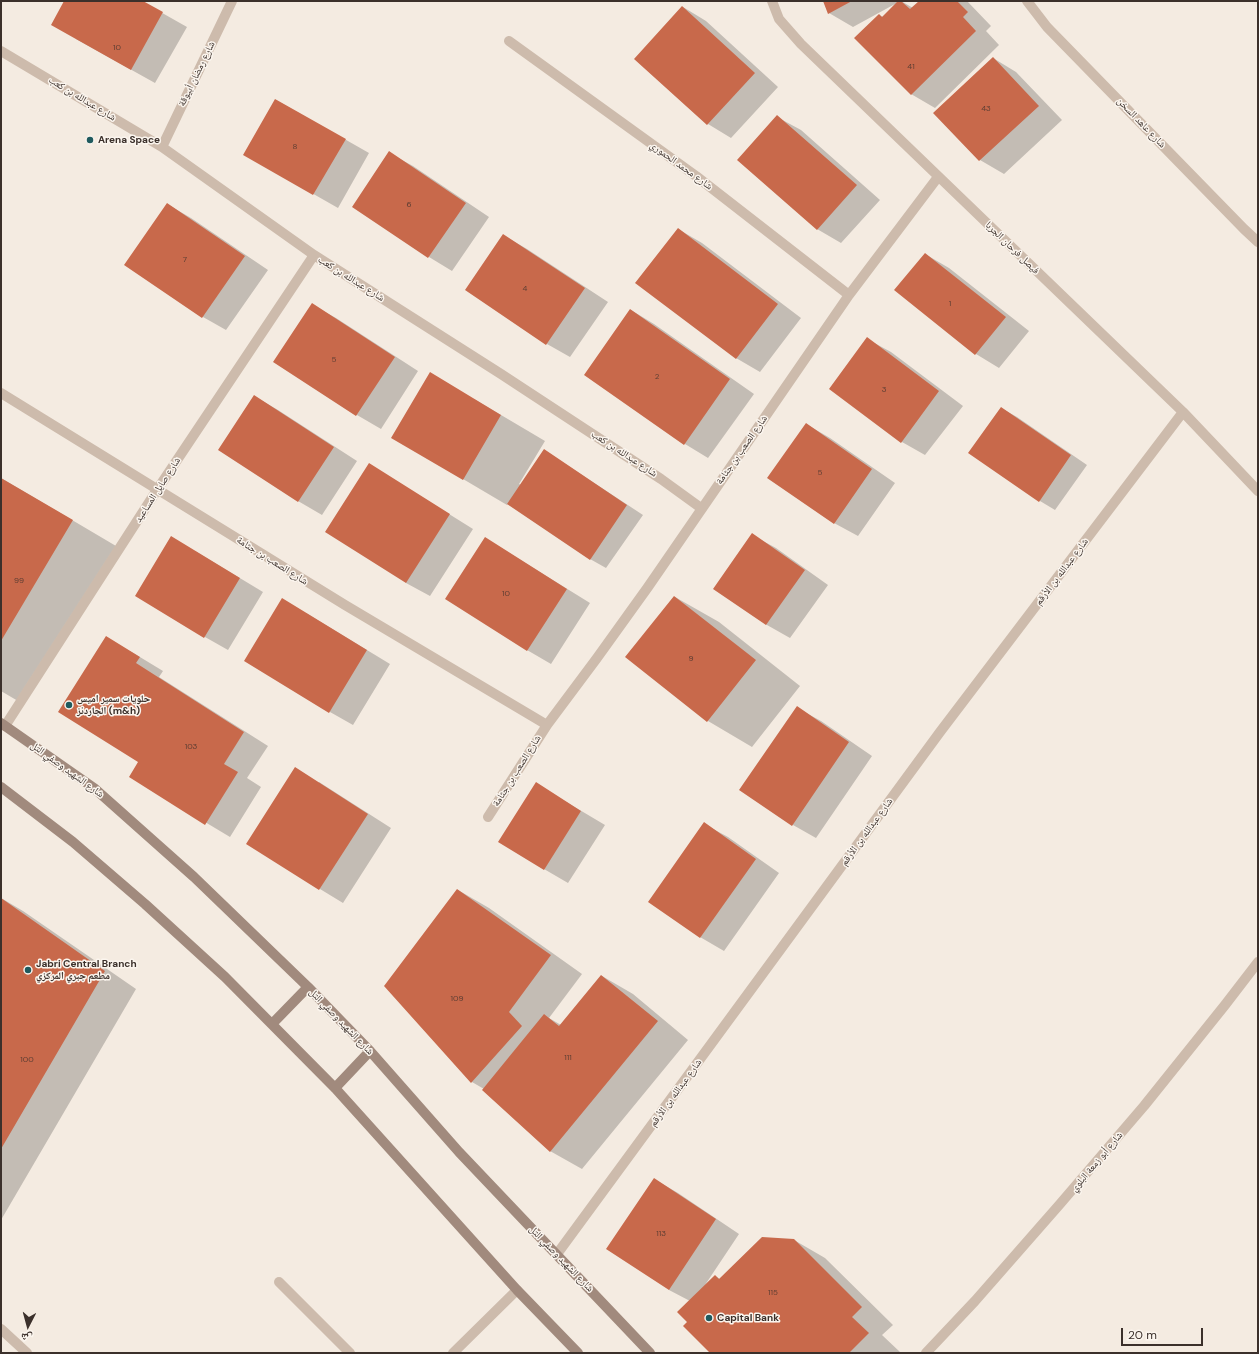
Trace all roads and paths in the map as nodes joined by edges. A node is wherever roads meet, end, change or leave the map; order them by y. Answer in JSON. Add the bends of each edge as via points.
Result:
{"nodes":[{"id":1,"x":232,"y":1,"type":"edge"},
{"id":2,"x":772,"y":1,"type":"edge"},
{"id":3,"x":1027,"y":1,"type":"edge"},
{"id":4,"x":509,"y":41,"type":"dead end"},
{"id":5,"x":1,"y":51,"type":"edge"},
{"id":6,"x":162,"y":147,"type":"junction"},
{"id":7,"x":938,"y":177,"type":"junction"},
{"id":8,"x":1258,"y":242,"type":"edge"},
{"id":9,"x":314,"y":255,"type":"junction"},
{"id":10,"x":849,"y":295,"type":"junction"},
{"id":11,"x":1,"y":393,"type":"edge"},
{"id":12,"x":1183,"y":412,"type":"junction"},
{"id":13,"x":157,"y":490,"type":"junction"},
{"id":14,"x":1258,"y":491,"type":"edge"},
{"id":15,"x":701,"y":508,"type":"junction"},
{"id":16,"x":547,"y":724,"type":"junction"},
{"id":17,"x":3,"y":725,"type":"edge"},
{"id":18,"x":1,"y":787,"type":"edge"},
{"id":19,"x":488,"y":817,"type":"dead end"},
{"id":20,"x":1258,"y":962,"type":"edge"},
{"id":21,"x":308,"y":988,"type":"junction"},
{"id":22,"x":272,"y":1024,"type":"junction"},
{"id":23,"x":370,"y":1051,"type":"junction"},
{"id":24,"x":335,"y":1088,"type":"junction"},
{"id":25,"x":557,"y":1254,"type":"junction"},
{"id":26,"x":279,"y":1282,"type":"dead end"},
{"id":27,"x":517,"y":1290,"type":"junction"},
{"id":28,"x":1,"y":1329,"type":"edge"},
{"id":29,"x":27,"y":1353,"type":"edge"},
{"id":30,"x":350,"y":1353,"type":"edge"},
{"id":31,"x":453,"y":1353,"type":"edge"},
{"id":32,"x":578,"y":1353,"type":"edge"},
{"id":33,"x":650,"y":1353,"type":"edge"},
{"id":34,"x":926,"y":1353,"type":"edge"}],
"edges":[{"from":1,"to":6,"type":"street","name":"شارع رمضان أبيوقة"},
{"from":2,"to":7,"type":"street","name":"فيصل فرحان الجربا","via":[[779,19],[801,44]]},
{"from":3,"to":8,"type":"street","name":"شارع عاهد السخن","via":[[1047,27]]},
{"from":4,"to":10,"type":"street","name":"شارع محمد الحموري","via":[[696,176]]},
{"from":5,"to":6,"type":"street","name":"شارع عبدالله بن كعب"},
{"from":6,"to":9,"type":"street","name":"شارع عبدالله بن كعب"},
{"from":7,"to":10,"type":"street","name":"شارع الصعب بن جثامة"},
{"from":7,"to":12,"type":"street","name":"فيصل فرحان الجربا"},
{"from":9,"to":13,"type":"street","name":"شارع صايل المساعيد"},
{"from":9,"to":15,"type":"street","name":"شارع عبدالله بن كعب","via":[[535,396]]},
{"from":10,"to":15,"type":"street","name":"شارع الصعب بن جثامة"},
{"from":11,"to":13,"type":"street","name":"شارع الصعب بن جثامة"},
{"from":12,"to":14,"type":"street","name":"فيصل فرحان الجربا"},
{"from":12,"to":25,"type":"street","name":"شارع عبدالله بن الأرقم","via":[[940,732]]},
{"from":13,"to":16,"type":"street","name":"شارع الصعب بن جثامة","via":[[345,606]]},
{"from":13,"to":17,"type":"street","name":"شارع صايل المساعيد"},
{"from":15,"to":16,"type":"street","name":"شارع الصعب بن جثامة","via":[[597,658]]},
{"from":16,"to":19,"type":"street","name":"شارع الصعب بن جثامة"},
{"from":17,"to":21,"type":"main road","name":"شارع الشهيد وصفي التل","via":[[94,788],[194,877]]},
{"from":18,"to":22,"type":"main road","via":[[73,842],[145,904]]},
{"from":20,"to":34,"type":"street","name":"شارع أبو زمعة البلوي","via":[[1124,1129],[985,1290]]},
{"from":21,"to":22,"type":"main road"},
{"from":21,"to":23,"type":"main road","name":"شارع الشهيد وصفي التل"},
{"from":22,"to":24,"type":"main road"},
{"from":23,"to":24,"type":"main road"},
{"from":23,"to":25,"type":"main road","name":"شارع الشهيد وصفي التل","via":[[459,1152]]},
{"from":24,"to":27,"type":"main road"},
{"from":25,"to":33,"type":"main road","name":"شارع الشهيد وصفي التل"},
{"from":26,"to":30,"type":"street"},
{"from":27,"to":31,"type":"street"},
{"from":27,"to":32,"type":"main road"},
{"from":28,"to":29,"type":"street"}]}
